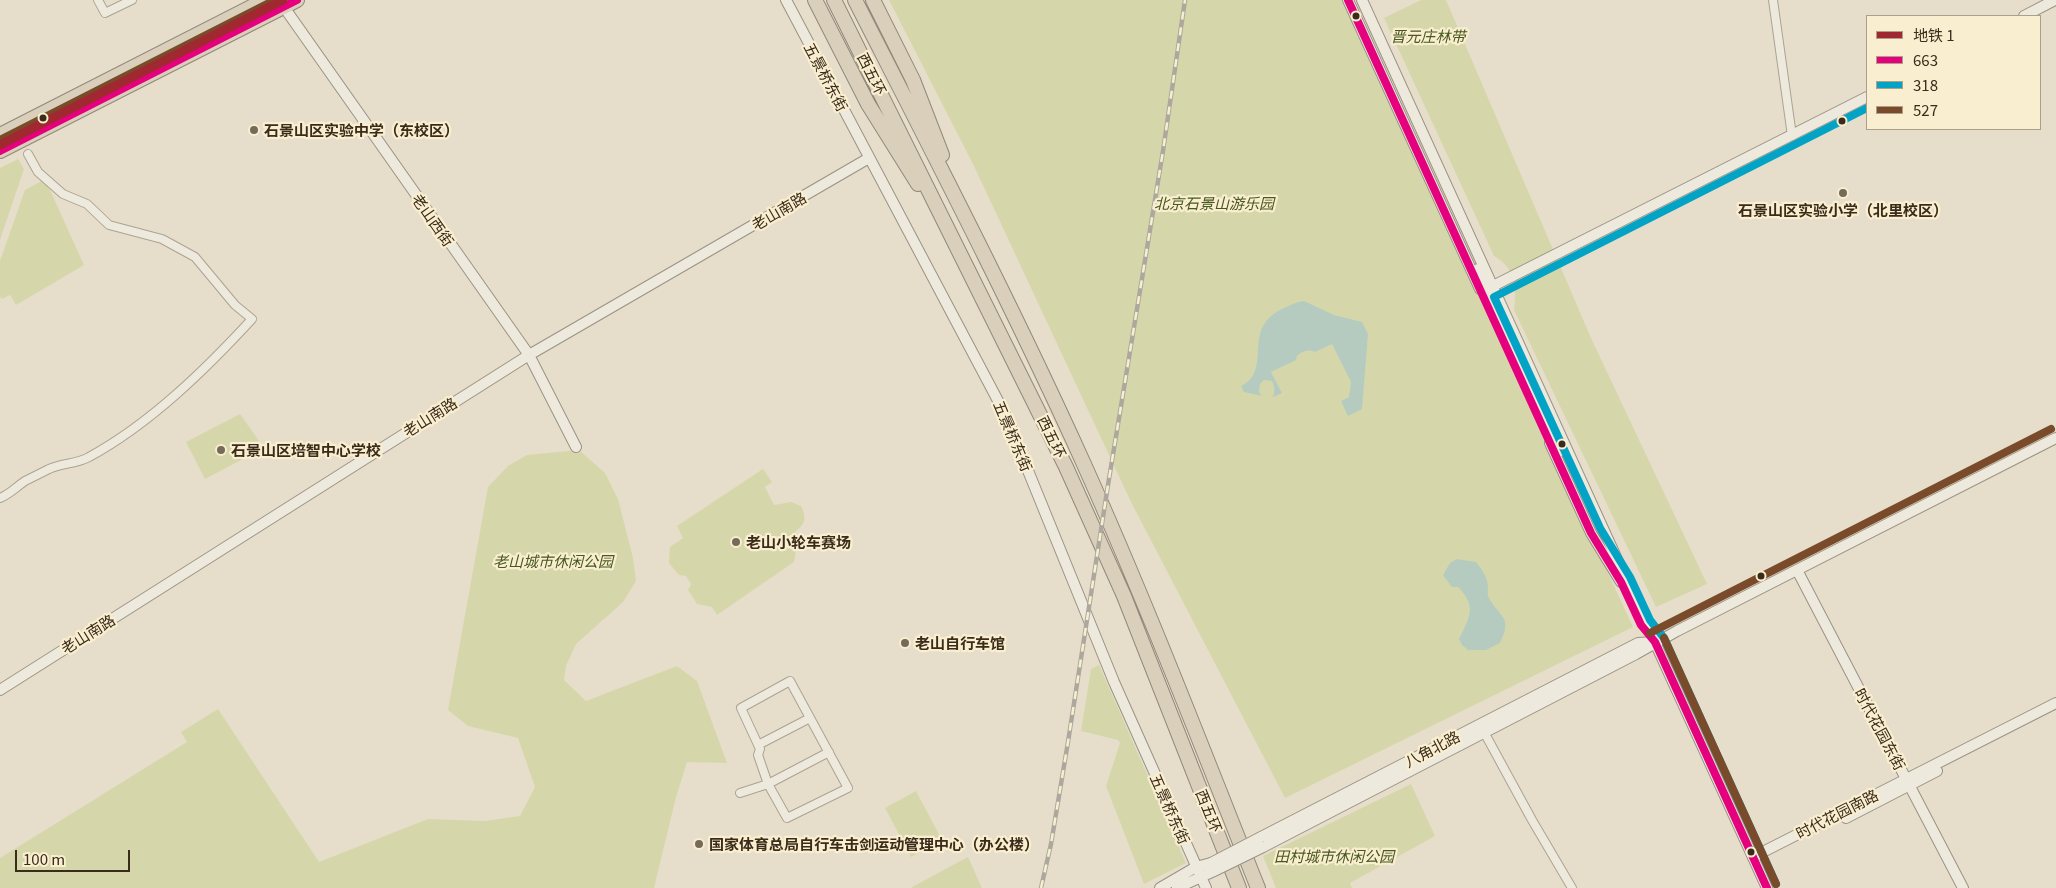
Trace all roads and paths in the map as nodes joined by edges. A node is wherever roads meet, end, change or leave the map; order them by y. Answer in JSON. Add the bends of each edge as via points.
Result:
{"nodes":[{"id":1,"x":98,"y":0,"type":"edge"},
{"id":2,"x":132,"y":0,"type":"edge"},
{"id":3,"x":265,"y":0,"type":"edge"},
{"id":4,"x":297,"y":0,"type":"edge"},
{"id":5,"x":786,"y":0,"type":"edge"},
{"id":6,"x":815,"y":0,"type":"edge"},
{"id":7,"x":834,"y":0,"type":"edge"},
{"id":8,"x":855,"y":0,"type":"edge"},
{"id":9,"x":873,"y":0,"type":"edge"},
{"id":10,"x":1348,"y":0,"type":"edge"},
{"id":11,"x":1355,"y":0,"type":"edge"},
{"id":12,"x":1362,"y":0,"type":"edge"},
{"id":13,"x":1773,"y":0,"type":"edge"},
{"id":14,"x":2056,"y":0,"type":"edge"},
{"id":15,"x":281,"y":4,"type":"edge"},
{"id":16,"x":2026,"y":15,"type":"edge"},
{"id":17,"x":1866,"y":98,"type":"edge"},
{"id":18,"x":0,"y":135,"type":"edge"},
{"id":19,"x":1792,"y":136,"type":"junction"},
{"id":20,"x":0,"y":151,"type":"edge"},
{"id":21,"x":28,"y":154,"type":"dead end"},
{"id":22,"x":869,"y":158,"type":"junction"},
{"id":23,"x":972,"y":230,"type":"junction"},
{"id":24,"x":966,"y":261,"type":"junction"},
{"id":25,"x":1487,"y":289,"type":"junction"},
{"id":26,"x":529,"y":355,"type":"junction"},
{"id":27,"x":2056,"y":438,"type":"edge"},
{"id":28,"x":576,"y":447,"type":"dead end"},
{"id":29,"x":0,"y":498,"type":"edge"},
{"id":30,"x":1797,"y":570,"type":"junction"},
{"id":31,"x":1655,"y":642,"type":"junction"},
{"id":32,"x":0,"y":690,"type":"edge"},
{"id":33,"x":2056,"y":703,"type":"edge"},
{"id":34,"x":2056,"y":708,"type":"edge"},
{"id":35,"x":810,"y":718,"type":"junction"},
{"id":36,"x":1484,"y":732,"type":"junction"},
{"id":37,"x":758,"y":745,"type":"junction"},
{"id":38,"x":828,"y":752,"type":"junction"},
{"id":39,"x":1908,"y":782,"type":"junction"},
{"id":40,"x":768,"y":784,"type":"junction"},
{"id":41,"x":740,"y":793,"type":"dead end"},
{"id":42,"x":1262,"y":842,"type":"junction"},
{"id":43,"x":1754,"y":860,"type":"junction"},
{"id":44,"x":1198,"y":872,"type":"junction"},
{"id":45,"x":1160,"y":888,"type":"edge"},
{"id":46,"x":1178,"y":888,"type":"edge"},
{"id":47,"x":1206,"y":888,"type":"edge"},
{"id":48,"x":1239,"y":888,"type":"edge"},
{"id":49,"x":1258,"y":888,"type":"edge"},
{"id":50,"x":1572,"y":888,"type":"edge"},
{"id":51,"x":1768,"y":888,"type":"edge"},
{"id":52,"x":1963,"y":888,"type":"edge"}],
"edges":[{"from":1,"to":2,"type":"street","via":[[105,14]]},
{"from":3,"to":18,"type":"highway"},
{"from":4,"to":15,"type":"highway"},
{"from":5,"to":22,"type":"main road","name":"五景桥东街"},
{"from":6,"to":24,"type":"highway","via":[[868,104]]},
{"from":7,"to":24,"type":"highway","name":"西五环"},
{"from":8,"to":23,"type":"highway","name":"西五环"},
{"from":9,"to":23,"type":"highway","via":[[914,80]]},
{"from":10,"to":25,"type":"main road"},
{"from":11,"to":25,"type":"main road"},
{"from":12,"to":25,"type":"main road"},
{"from":13,"to":19,"type":"street"},
{"from":14,"to":16,"type":"main road"},
{"from":15,"to":20,"type":"highway"},
{"from":15,"to":26,"type":"main road","name":"老山西街"},
{"from":17,"to":19,"type":"main road"},
{"from":19,"to":25,"type":"main road"},
{"from":21,"to":29,"type":"street","via":[[38,172],[63,194],[87,204],[109,225],[162,239],[195,257],[235,305],[252,319],[189,383],[119,440],[87,458],[54,467]]},
{"from":22,"to":26,"type":"main road","name":"老山南路"},
{"from":22,"to":44,"type":"main road","name":"五景桥东街","via":[[1005,414],[1114,682]]},
{"from":23,"to":49,"type":"highway","name":"西五环","via":[[1082,459],[1139,588]]},
{"from":24,"to":48,"type":"highway","name":"西五环","via":[[1066,467],[1124,596]]},
{"from":25,"to":31,"type":"main road"},
{"from":25,"to":31,"type":"main road","via":[[1621,582],[1641,624]]},
{"from":26,"to":28,"type":"main road","name":"老山西街"},
{"from":26,"to":32,"type":"main road","name":"老山南路"},
{"from":27,"to":30,"type":"main road","name":"八角北路"},
{"from":30,"to":31,"type":"main road","name":"八角北路"},
{"from":30,"to":39,"type":"main road","name":"时代花园东街"},
{"from":31,"to":36,"type":"main road","name":"八角北路"},
{"from":31,"to":42,"type":"main road","name":"八角北路","via":[[1638,643]]},
{"from":31,"to":43,"type":"main road"},
{"from":33,"to":39,"type":"main road","name":"时代花园南路"},
{"from":34,"to":39,"type":"main road","name":"时代花园南路"},
{"from":35,"to":37,"type":"street"},
{"from":35,"to":37,"type":"street","via":[[790,682],[741,708]]},
{"from":35,"to":38,"type":"street"},
{"from":36,"to":42,"type":"main road","name":"八角北路"},
{"from":36,"to":50,"type":"street"},
{"from":37,"to":40,"type":"street"},
{"from":38,"to":40,"type":"street"},
{"from":38,"to":40,"type":"street","via":[[848,788],[788,818]]},
{"from":39,"to":43,"type":"main road","name":"时代花园南路"},
{"from":39,"to":52,"type":"main road","name":"时代花园东街"},
{"from":40,"to":41,"type":"street"},
{"from":42,"to":44,"type":"main road","name":"八角北路","bridge":true},
{"from":43,"to":51,"type":"main road"},
{"from":44,"to":45,"type":"main road"},
{"from":44,"to":46,"type":"main road"},
{"from":44,"to":47,"type":"main road","name":"五景桥东街"}]}
